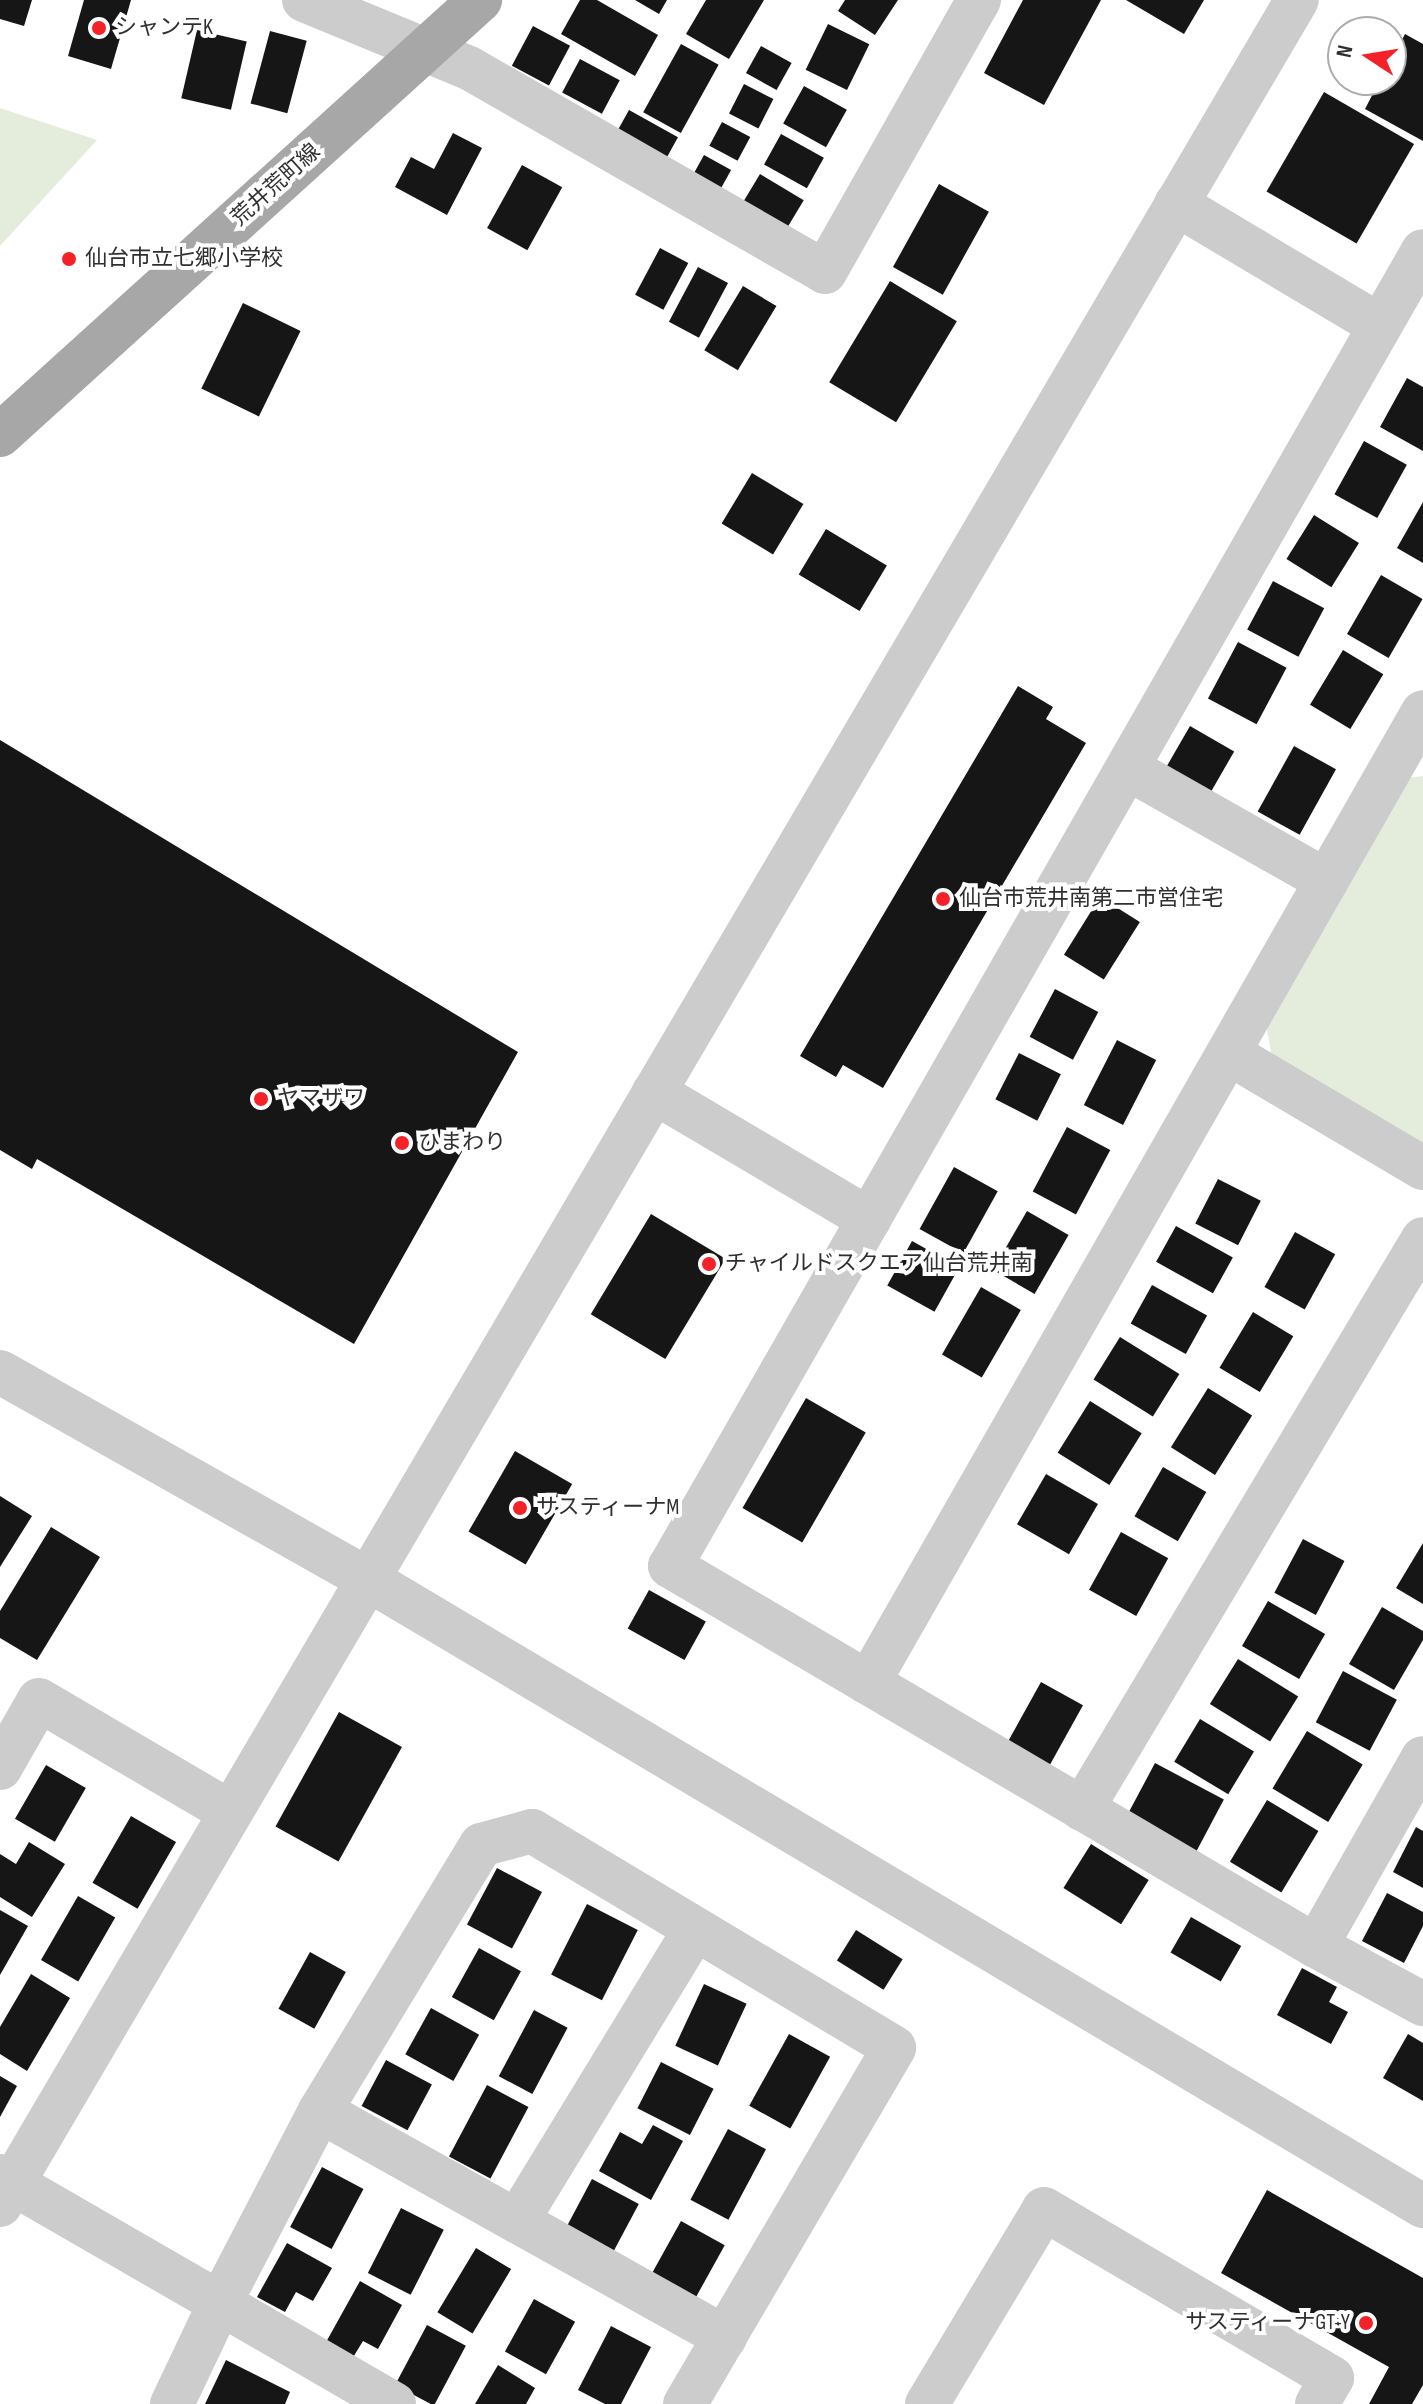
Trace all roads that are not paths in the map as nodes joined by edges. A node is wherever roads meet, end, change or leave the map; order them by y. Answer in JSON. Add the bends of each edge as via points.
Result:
{"nodes":[{"id":1,"x":304,"y":0,"type":"edge"},
{"id":2,"x":480,"y":0,"type":"edge"},
{"id":3,"x":979,"y":0,"type":"edge"},
{"id":4,"x":1297,"y":0,"type":"edge"},
{"id":5,"x":425,"y":50,"type":"junction"},
{"id":6,"x":1176,"y":204,"type":"junction"},
{"id":7,"x":1423,"y":251,"type":"edge"},
{"id":8,"x":1379,"y":325,"type":"junction"},
{"id":9,"x":0,"y":435,"type":"edge"},
{"id":10,"x":1420,"y":723,"type":"edge"},
{"id":11,"x":1129,"y":769,"type":"junction"},
{"id":12,"x":1327,"y":881,"type":"junction"},
{"id":13,"x":1230,"y":1054,"type":"junction"},
{"id":14,"x":654,"y":1092,"type":"junction"},
{"id":15,"x":1423,"y":1168,"type":"edge"},
{"id":16,"x":869,"y":1219,"type":"junction"},
{"id":17,"x":1423,"y":1239,"type":"edge"},
{"id":18,"x":0,"y":1372,"type":"edge"},
{"id":19,"x":369,"y":1580,"type":"junction"},
{"id":20,"x":868,"y":1683,"type":"junction"},
{"id":21,"x":1423,"y":1758,"type":"edge"},
{"id":22,"x":0,"y":1768,"type":"edge"},
{"id":23,"x":1082,"y":1809,"type":"junction"},
{"id":24,"x":230,"y":1812,"type":"junction"},
{"id":25,"x":695,"y":1929,"type":"junction"},
{"id":26,"x":1316,"y":1946,"type":"junction"},
{"id":27,"x":1423,"y":2004,"type":"edge"},
{"id":28,"x":320,"y":2111,"type":"junction"},
{"id":29,"x":4,"y":2188,"type":"edge"},
{"id":30,"x":1423,"y":2206,"type":"edge"},
{"id":31,"x":517,"y":2221,"type":"junction"},
{"id":32,"x":220,"y":2303,"type":"junction"},
{"id":33,"x":725,"y":2337,"type":"junction"},
{"id":34,"x":172,"y":2404,"type":"edge"},
{"id":35,"x":394,"y":2404,"type":"edge"},
{"id":36,"x":685,"y":2404,"type":"edge"},
{"id":37,"x":927,"y":2404,"type":"edge"},
{"id":38,"x":1317,"y":2404,"type":"edge"}],
"edges":[{"from":1,"to":5,"type":"street"},
{"from":2,"to":5,"type":"main road","name":"荒井荒町線"},
{"from":3,"to":5,"type":"street","via":[[825,272],[469,68]]},
{"from":4,"to":6,"type":"street"},
{"from":5,"to":9,"type":"main road","name":"荒井荒町線"},
{"from":6,"to":8,"type":"street"},
{"from":6,"to":14,"type":"street"},
{"from":7,"to":8,"type":"street"},
{"from":8,"to":11,"type":"street"},
{"from":10,"to":12,"type":"street"},
{"from":11,"to":12,"type":"street"},
{"from":11,"to":16,"type":"street"},
{"from":12,"to":13,"type":"street"},
{"from":13,"to":15,"type":"street"},
{"from":13,"to":20,"type":"street"},
{"from":14,"to":16,"type":"street"},
{"from":14,"to":19,"type":"street"},
{"from":16,"to":20,"type":"street","via":[[670,1566]]},
{"from":17,"to":23,"type":"street"},
{"from":18,"to":19,"type":"street"},
{"from":19,"to":24,"type":"street"},
{"from":19,"to":30,"type":"street"},
{"from":20,"to":23,"type":"street"},
{"from":21,"to":26,"type":"street"},
{"from":22,"to":24,"type":"street","via":[[39,1700]]},
{"from":23,"to":26,"type":"street"},
{"from":24,"to":29,"type":"street"},
{"from":25,"to":28,"type":"street","via":[[532,1831],[481,1845]]},
{"from":25,"to":31,"type":"street"},
{"from":25,"to":33,"type":"street","via":[[894,2048]]},
{"from":26,"to":27,"type":"street"},
{"from":28,"to":31,"type":"street"},
{"from":28,"to":32,"type":"street"},
{"from":29,"to":32,"type":"street"},
{"from":31,"to":33,"type":"street"},
{"from":32,"to":34,"type":"street"},
{"from":32,"to":35,"type":"street"},
{"from":33,"to":36,"type":"street"},
{"from":37,"to":38,"type":"street","via":[[1044,2209],[1332,2378]]}]}
